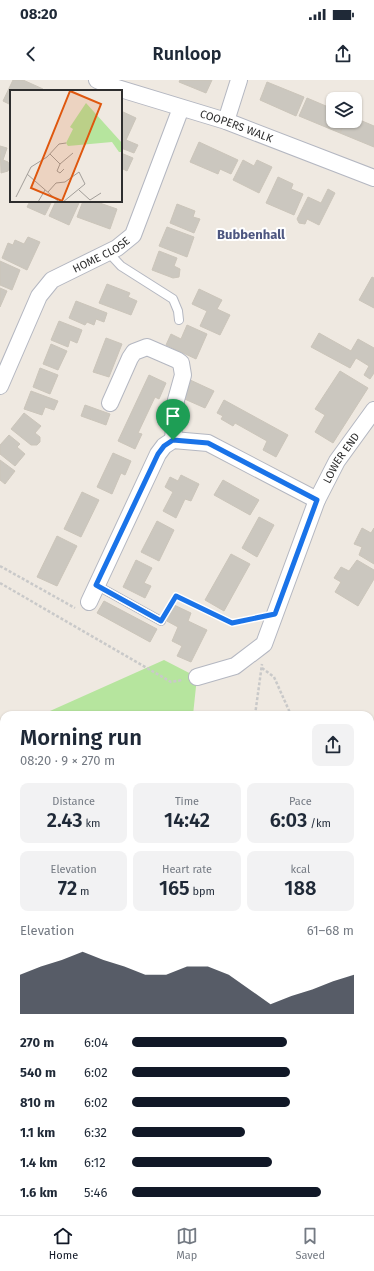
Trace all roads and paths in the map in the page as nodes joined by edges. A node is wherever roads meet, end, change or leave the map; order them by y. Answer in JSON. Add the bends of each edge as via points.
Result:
{"nodes":[{"id":1,"x":97,"y":80,"type":"edge"},
{"id":2,"x":240,"y":80,"type":"edge"},
{"id":3,"x":181,"y":108,"type":"junction"},
{"id":4,"x":226,"y":121,"type":"junction"},
{"id":5,"x":374,"y":178,"type":"edge"},
{"id":6,"x":108,"y":252,"type":"junction"},
{"id":7,"x":179,"y":320,"type":"dead end"},
{"id":8,"x":0,"y":386,"type":"edge"},
{"id":9,"x":110,"y":403,"type":"dead end"},
{"id":10,"x":374,"y":410,"type":"edge"},
{"id":11,"x":173,"y":440,"type":"junction"},
{"id":12,"x":317,"y":500,"type":"junction"},
{"id":13,"x":0,"y":566,"type":"edge"},
{"id":14,"x":0,"y":583,"type":"edge"},
{"id":15,"x":96,"y":585,"type":"junction"},
{"id":16,"x":83,"y":605,"type":"joint"},
{"id":17,"x":275,"y":614,"type":"junction"},
{"id":18,"x":161,"y":621,"type":"joint"},
{"id":19,"x":264,"y":644,"type":"junction"},
{"id":20,"x":262,"y":668,"type":"junction"},
{"id":21,"x":196,"y":677,"type":"joint"},
{"id":22,"x":257,"y":711,"type":"edge"},
{"id":23,"x":289,"y":711,"type":"edge"}],
"edges":[{"from":1,"to":3,"type":"street","name":"COOPERS WALK"},
{"from":2,"to":4,"type":"street"},
{"from":3,"to":4,"type":"street","name":"COOPERS WALK"},
{"from":3,"to":6,"type":"street","name":"HOME CLOSE","via":[[133,235]]},
{"from":4,"to":5,"type":"street","name":"COOPERS WALK"},
{"from":6,"to":7,"type":"lane","via":[[121,266],[173,299]]},
{"from":6,"to":8,"type":"street","name":"HOME CLOSE","via":[[52,280],[39,296]]},
{"from":9,"to":11,"type":"street","via":[[134,352],[147,347],[177,360],[183,375],[176,400]]},
{"from":10,"to":12,"type":"street","name":"LOWER END","via":[[336,461]]},
{"from":11,"to":12,"type":"street","via":[[208,443]]},
{"from":11,"to":15,"type":"street","via":[[158,454]]},
{"from":12,"to":17,"type":"street","name":"LOWER END"},
{"from":13,"to":16,"type":"path"},
{"from":14,"to":21,"type":"path","via":[[171,682]]},
{"from":15,"to":16,"type":"street"},
{"from":15,"to":18,"type":"lane"},
{"from":17,"to":18,"type":"path","via":[[232,623],[176,596]]},
{"from":17,"to":19,"type":"street","name":"LOWER END"},
{"from":19,"to":20,"type":"path"},
{"from":19,"to":21,"type":"street","via":[[235,666]]},
{"from":20,"to":22,"type":"path"},
{"from":20,"to":23,"type":"path","via":[[274,677]]}]}
